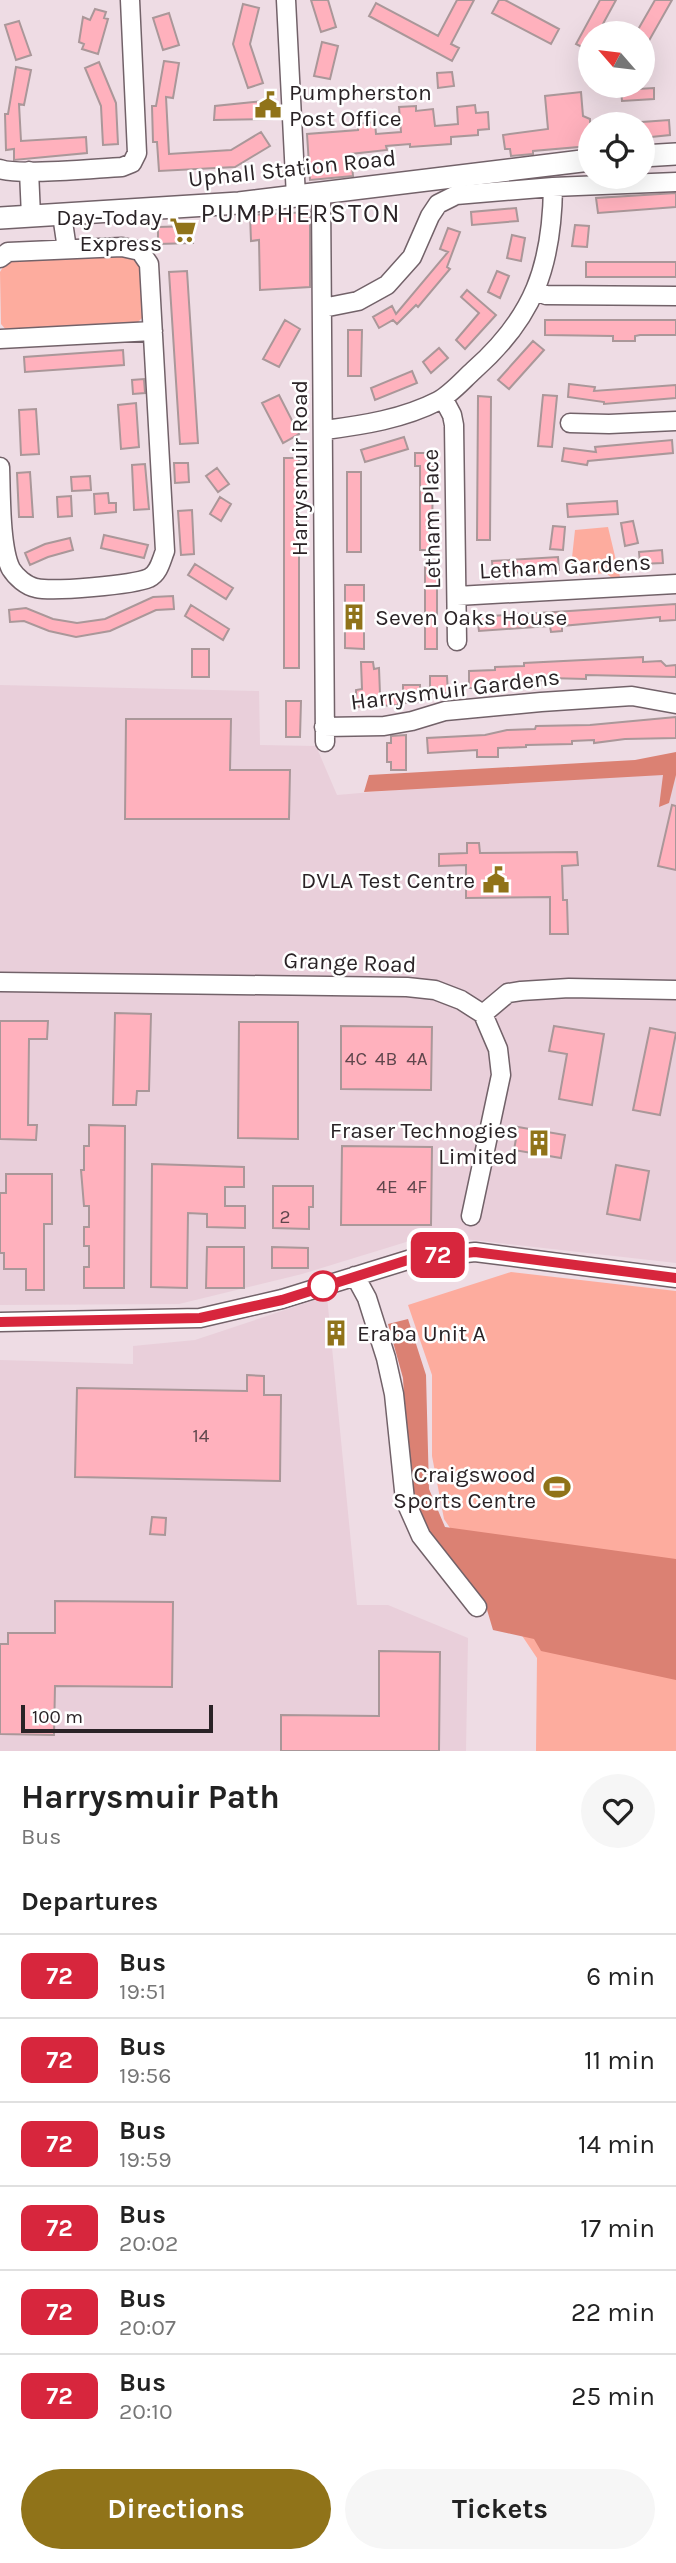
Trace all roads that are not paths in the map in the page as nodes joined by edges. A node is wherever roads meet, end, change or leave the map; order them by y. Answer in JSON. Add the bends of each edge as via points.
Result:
{"nodes":[{"id":1,"x":130,"y":0,"type":"edge"},
{"id":2,"x":286,"y":0,"type":"edge"},
{"id":3,"x":676,"y":154,"type":"edge"},
{"id":4,"x":655,"y":155,"type":"edge"},
{"id":5,"x":578,"y":162,"type":"edge"},
{"id":6,"x":0,"y":169,"type":"edge"},
{"id":7,"x":29,"y":171,"type":"junction"},
{"id":8,"x":676,"y":182,"type":"edge"},
{"id":9,"x":554,"y":187,"type":"junction"},
{"id":10,"x":321,"y":194,"type":"junction"},
{"id":11,"x":296,"y":197,"type":"junction"},
{"id":12,"x":62,"y":215,"type":"junction"},
{"id":13,"x":32,"y":216,"type":"junction"},
{"id":14,"x":0,"y":218,"type":"edge"},
{"id":15,"x":67,"y":249,"type":"junction"},
{"id":16,"x":0,"y":258,"type":"edge"},
{"id":17,"x":535,"y":291,"type":"junction"},
{"id":18,"x":676,"y":296,"type":"edge"},
{"id":19,"x":323,"y":308,"type":"junction"},
{"id":20,"x":153,"y":331,"type":"junction"},
{"id":21,"x":0,"y":339,"type":"edge"},
{"id":22,"x":443,"y":398,"type":"junction"},
{"id":23,"x":676,"y":421,"type":"edge"},
{"id":24,"x":570,"y":423,"type":"dead end"},
{"id":25,"x":325,"y":430,"type":"junction"},
{"id":26,"x":0,"y":467,"type":"edge"},
{"id":27,"x":676,"y":584,"type":"edge"},
{"id":28,"x":457,"y":596,"type":"junction"},
{"id":29,"x":457,"y":641,"type":"dead end"},
{"id":30,"x":676,"y":704,"type":"edge"},
{"id":31,"x":324,"y":734,"type":"joint"},
{"id":32,"x":0,"y":982,"type":"edge"},
{"id":33,"x":676,"y":990,"type":"edge"},
{"id":34,"x":482,"y":1014,"type":"junction"},
{"id":35,"x":471,"y":1216,"type":"dead end"},
{"id":36,"x":355,"y":1276,"type":"junction"},
{"id":37,"x":676,"y":1278,"type":"edge"},
{"id":38,"x":0,"y":1322,"type":"edge"},
{"id":39,"x":477,"y":1607,"type":"dead end"}],
"edges":[{"from":1,"to":7,"type":"street","via":[[137,153],[132,163]]},
{"from":2,"to":11,"type":"street"},
{"from":3,"to":4,"type":"main road"},
{"from":5,"to":10,"type":"main road","name":"Uphall Station Road"},
{"from":6,"to":7,"type":"street"},
{"from":7,"to":13,"type":"street"},
{"from":8,"to":9,"type":"street"},
{"from":9,"to":17,"type":"street","via":[[547,257]]},
{"from":9,"to":19,"type":"street","via":[[456,195],[438,204],[412,257],[387,285],[358,301]]},
{"from":10,"to":11,"type":"main road","name":"Uphall Station Road"},
{"from":10,"to":19,"type":"street","name":"Harrysmuir Road"},
{"from":11,"to":12,"type":"main road","name":"Uphall Station Road"},
{"from":12,"to":13,"type":"main road","name":"Uphall Station Road"},
{"from":12,"to":15,"type":"street"},
{"from":13,"to":14,"type":"main road","name":"Uphall Station Road"},
{"from":15,"to":16,"type":"street","via":[[8,252]]},
{"from":15,"to":20,"type":"street","via":[[122,247],[140,251],[149,264]]},
{"from":17,"to":18,"type":"street","via":[[546,295]]},
{"from":17,"to":22,"type":"street","via":[[501,347]]},
{"from":19,"to":25,"type":"street","name":"Harrysmuir Road"},
{"from":20,"to":21,"type":"street"},
{"from":20,"to":26,"type":"street","via":[[165,551],[158,570],[131,583],[36,589],[20,581],[6,553]]},
{"from":22,"to":25,"type":"street","via":[[399,416]]},
{"from":22,"to":28,"type":"street","name":"Letham Place","via":[[454,425]]},
{"from":23,"to":24,"type":"street"},
{"from":25,"to":31,"type":"street","name":"Harrysmuir Road"},
{"from":27,"to":28,"type":"street","name":"Letham Gardens"},
{"from":28,"to":29,"type":"street","name":"Letham Place"},
{"from":30,"to":31,"type":"street","name":"Harrysmuir Gardens","via":[[632,696],[554,701],[445,711],[412,721]]},
{"from":32,"to":34,"type":"street","name":"Grange Road","via":[[407,987],[435,990]]},
{"from":33,"to":34,"type":"street","via":[[521,991],[508,993]]},
{"from":34,"to":35,"type":"street","via":[[498,1049],[501,1074]]},
{"from":36,"to":37,"type":"street","via":[[411,1259],[475,1252]]},
{"from":36,"to":38,"type":"street","via":[[282,1300],[200,1318]]},
{"from":36,"to":39,"type":"street","via":[[376,1321],[389,1370],[405,1500],[421,1536]]}]}
